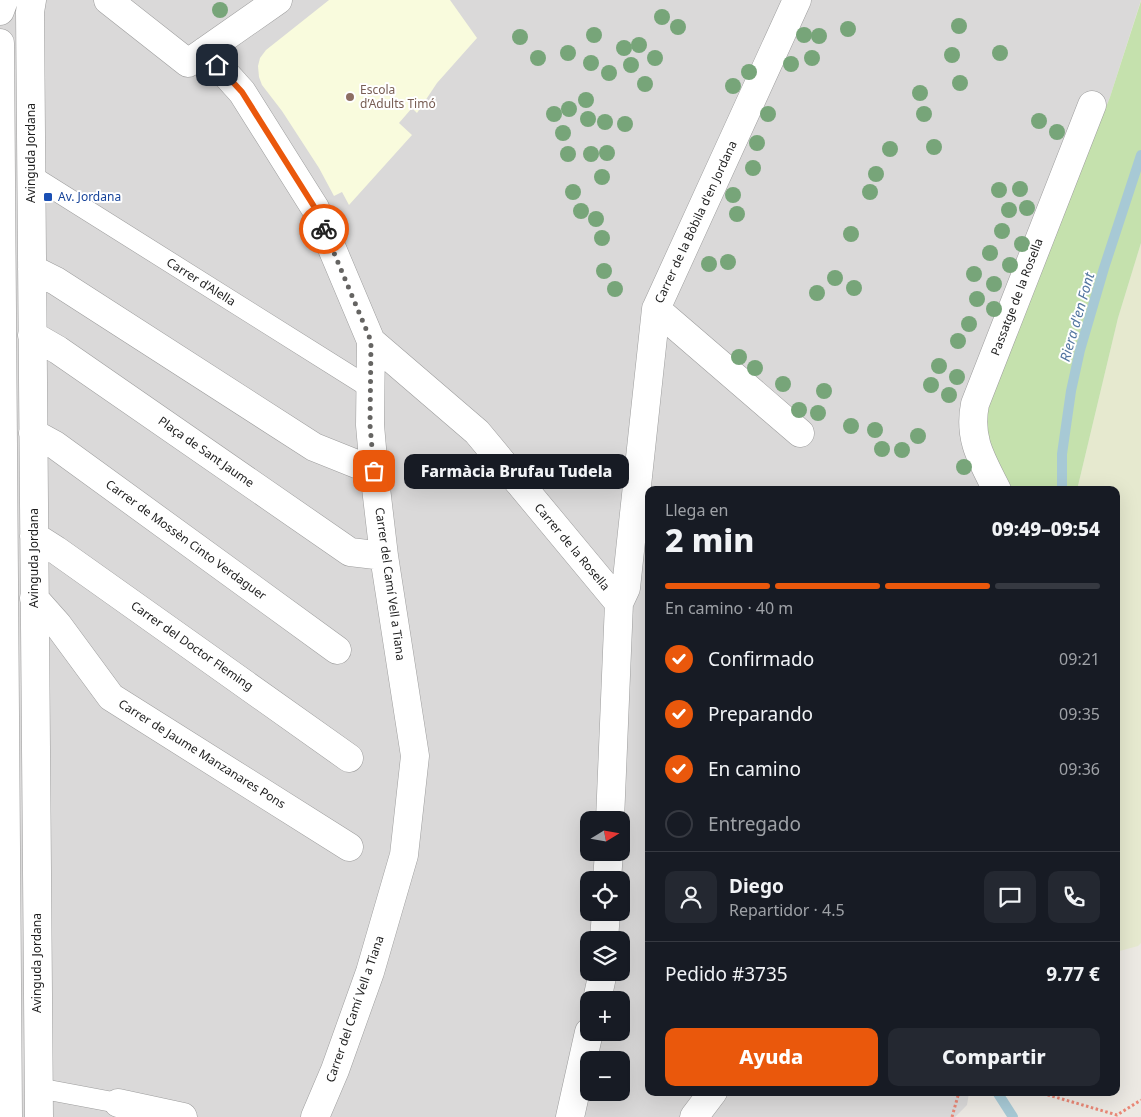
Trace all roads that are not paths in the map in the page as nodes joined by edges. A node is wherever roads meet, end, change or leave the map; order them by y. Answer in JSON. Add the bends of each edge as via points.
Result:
{"nodes":[{"id":1,"x":4,"y":0,"type":"edge"},
{"id":2,"x":32,"y":0,"type":"edge"},
{"id":3,"x":108,"y":0,"type":"edge"},
{"id":4,"x":278,"y":0,"type":"edge"},
{"id":5,"x":797,"y":0,"type":"edge"},
{"id":6,"x":0,"y":11,"type":"edge"},
{"id":7,"x":0,"y":43,"type":"edge"},
{"id":8,"x":205,"y":51,"type":"junction"},
{"id":9,"x":1092,"y":105,"type":"dead end"},
{"id":10,"x":31,"y":175,"type":"junction"},
{"id":11,"x":32,"y":269,"type":"junction"},
{"id":12,"x":656,"y":309,"type":"junction"},
{"id":13,"x":32,"y":335,"type":"junction"},
{"id":14,"x":371,"y":341,"type":"junction"},
{"id":15,"x":370,"y":388,"type":"junction"},
{"id":16,"x":33,"y":433,"type":"junction"},
{"id":17,"x":800,"y":433,"type":"dead end"},
{"id":18,"x":374,"y":471,"type":"junction"},
{"id":19,"x":995,"y":486,"type":"edge"},
{"id":20,"x":34,"y":536,"type":"junction"},
{"id":21,"x":384,"y":556,"type":"junction"},
{"id":22,"x":34,"y":598,"type":"junction"},
{"id":23,"x":619,"y":604,"type":"junction"},
{"id":24,"x":337,"y":650,"type":"dead end"},
{"id":25,"x":349,"y":758,"type":"dead end"},
{"id":26,"x":610,"y":811,"type":"edge"},
{"id":27,"x":349,"y":847,"type":"dead end"},
{"id":28,"x":588,"y":1041,"type":"edge"},
{"id":29,"x":38,"y":1088,"type":"junction"},
{"id":30,"x":710,"y":1096,"type":"edge"},
{"id":31,"x":118,"y":1103,"type":"joint"},
{"id":32,"x":8,"y":1117,"type":"edge"},
{"id":33,"x":38,"y":1117,"type":"edge"},
{"id":34,"x":183,"y":1117,"type":"edge"},
{"id":35,"x":315,"y":1117,"type":"edge"},
{"id":36,"x":570,"y":1117,"type":"edge"},
{"id":37,"x":694,"y":1117,"type":"edge"}],
"edges":[{"from":1,"to":6,"type":"street"},
{"from":2,"to":10,"type":"street","name":"Avinguda Jordana"},
{"from":3,"to":8,"type":"street","via":[[188,64]]},
{"from":4,"to":8,"type":"street"},
{"from":5,"to":12,"type":"street","name":"Carrer de la Bòbila d'en Jordana"},
{"from":7,"to":32,"type":"street"},
{"from":8,"to":14,"type":"street","name":"Carrer del Camí Vell a Tiana","via":[[242,92],[315,208]]},
{"from":9,"to":19,"type":"street","name":"Passatge de la Rosella","via":[[975,404],[972,416],[974,441]]},
{"from":10,"to":11,"type":"street","name":"Avinguda Jordana"},
{"from":10,"to":15,"type":"street","name":"Carrer d'Alella"},
{"from":11,"to":13,"type":"street","name":"Avinguda Jordana"},
{"from":11,"to":18,"type":"street","via":[[56,281],[314,447]]},
{"from":12,"to":17,"type":"street"},
{"from":12,"to":23,"type":"street","name":"Carrer de la Bòbila d'en Jordana","via":[[626,588]]},
{"from":13,"to":16,"type":"street","name":"Avinguda Jordana"},
{"from":13,"to":21,"type":"street","name":"Plaça de Sant Jaume","via":[[350,552]]},
{"from":14,"to":15,"type":"street","name":"Carrer del Camí Vell a Tiana"},
{"from":14,"to":23,"type":"street","name":"Carrer de la Rosella","via":[[477,432]]},
{"from":15,"to":18,"type":"street","name":"Carrer del Camí Vell a Tiana"},
{"from":16,"to":20,"type":"street","name":"Avinguda Jordana"},
{"from":16,"to":24,"type":"street","name":"Carrer de Mossèn Cinto Verdaguer","via":[[55,445]]},
{"from":18,"to":21,"type":"street","name":"Carrer del Camí Vell a Tiana"},
{"from":20,"to":22,"type":"street","name":"Avinguda Jordana"},
{"from":20,"to":25,"type":"street","name":"Carrer del Doctor Fleming"},
{"from":21,"to":35,"type":"street","name":"Carrer del Camí Vell a Tiana","via":[[414,756],[404,855],[370,972]]},
{"from":22,"to":27,"type":"street","name":"Carrer de Jaume Manzanares Pons","via":[[111,697]]},
{"from":22,"to":29,"type":"street","name":"Avinguda Jordana"},
{"from":23,"to":26,"type":"street"},
{"from":28,"to":36,"type":"street"},
{"from":29,"to":31,"type":"street"},
{"from":29,"to":33,"type":"street","name":"Avinguda Jordana"},
{"from":30,"to":37,"type":"street"},
{"from":31,"to":34,"type":"street"}]}
